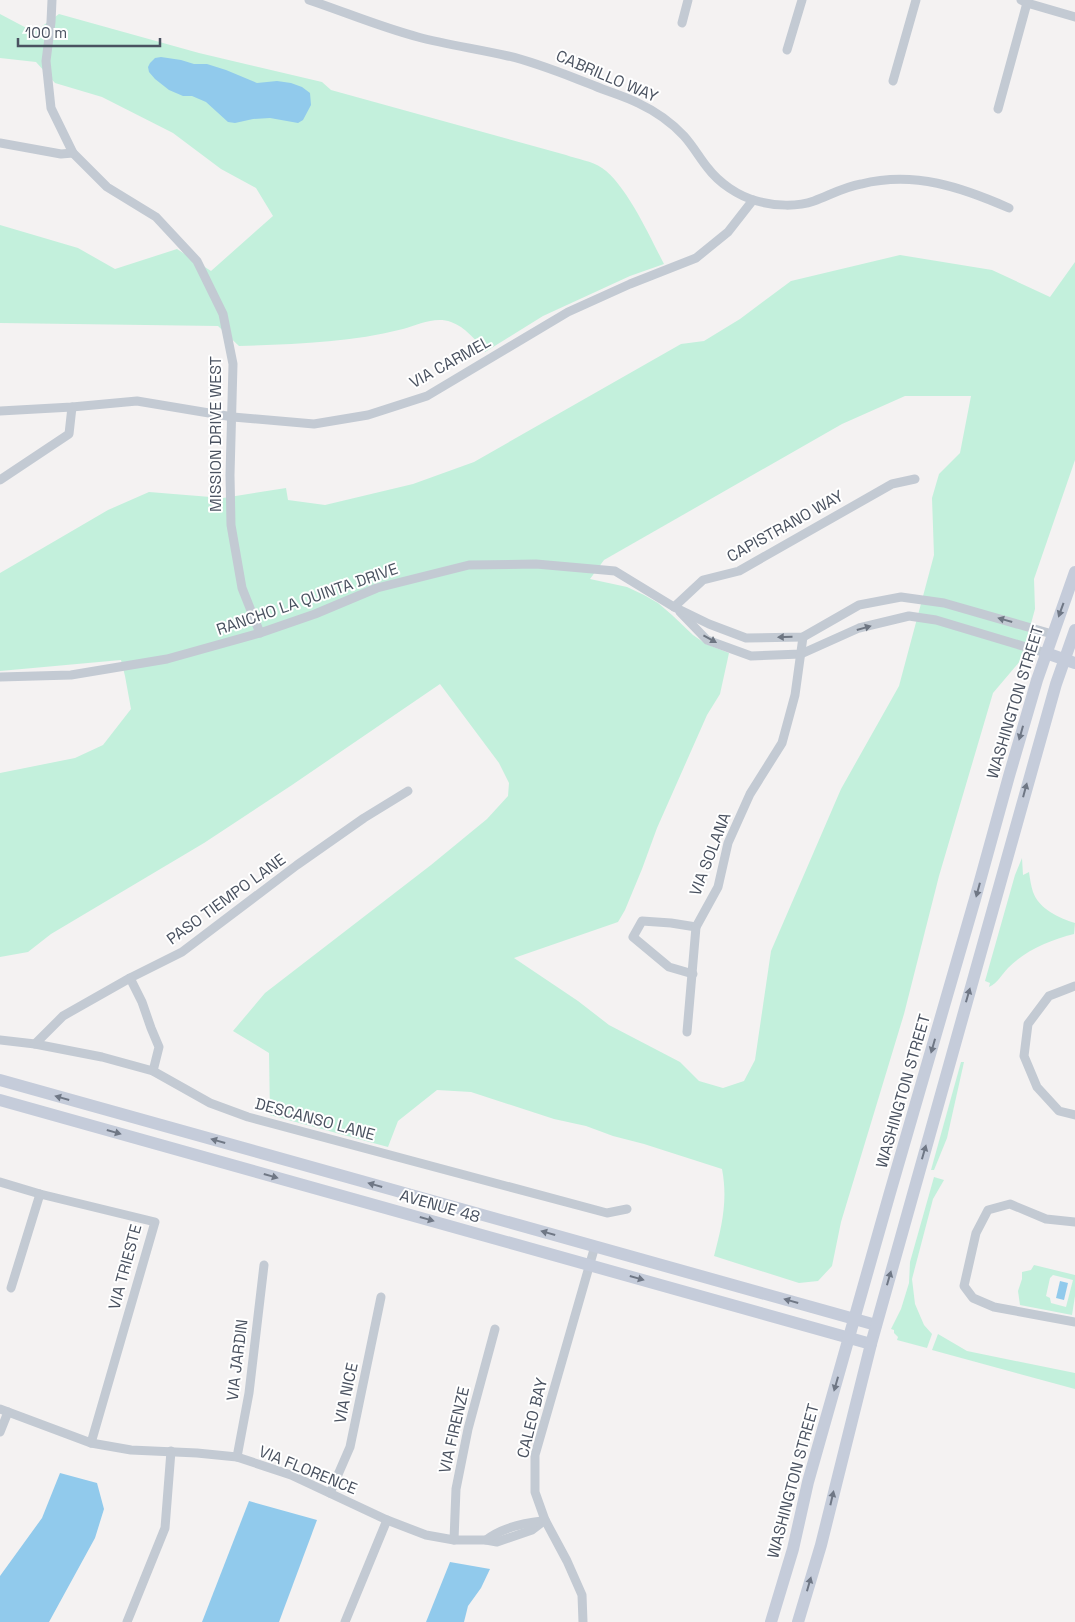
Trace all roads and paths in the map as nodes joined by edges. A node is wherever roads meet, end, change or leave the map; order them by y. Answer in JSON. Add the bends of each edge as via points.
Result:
{"nodes":[{"id":1,"x":52,"y":0,"type":"edge"},
{"id":2,"x":309,"y":0,"type":"edge"},
{"id":3,"x":688,"y":0,"type":"edge"},
{"id":4,"x":802,"y":0,"type":"edge"},
{"id":5,"x":916,"y":0,"type":"edge"},
{"id":6,"x":1024,"y":2,"type":"edge"},
{"id":7,"x":1075,"y":17,"type":"edge"},
{"id":8,"x":682,"y":23,"type":"dead end"},
{"id":9,"x":787,"y":50,"type":"dead end"},
{"id":10,"x":893,"y":81,"type":"dead end"},
{"id":11,"x":998,"y":108,"type":"dead end"},
{"id":12,"x":0,"y":143,"type":"edge"},
{"id":13,"x":73,"y":154,"type":"junction"},
{"id":14,"x":752,"y":200,"type":"junction"},
{"id":15,"x":1010,"y":208,"type":"dead end"},
{"id":16,"x":72,"y":407,"type":"junction"},
{"id":17,"x":0,"y":411,"type":"edge"},
{"id":18,"x":233,"y":417,"type":"junction"},
{"id":19,"x":915,"y":479,"type":"dead end"},
{"id":20,"x":0,"y":480,"type":"edge"},
{"id":21,"x":1075,"y":572,"type":"edge"},
{"id":22,"x":674,"y":607,"type":"junction"},
{"id":23,"x":260,"y":633,"type":"junction"},
{"id":24,"x":1052,"y":634,"type":"junction"},
{"id":25,"x":803,"y":637,"type":"junction"},
{"id":26,"x":1074,"y":637,"type":"edge"},
{"id":27,"x":1046,"y":653,"type":"junction"},
{"id":28,"x":801,"y":654,"type":"junction"},
{"id":29,"x":1070,"y":661,"type":"edge"},
{"id":30,"x":0,"y":677,"type":"edge"},
{"id":31,"x":408,"y":791,"type":"dead end"},
{"id":32,"x":696,"y":927,"type":"junction"},
{"id":33,"x":693,"y":974,"type":"junction"},
{"id":34,"x":130,"y":978,"type":"junction"},
{"id":35,"x":1075,"y":986,"type":"edge"},
{"id":36,"x":687,"y":1032,"type":"dead end"},
{"id":37,"x":0,"y":1040,"type":"edge"},
{"id":38,"x":34,"y":1044,"type":"junction"},
{"id":39,"x":153,"y":1071,"type":"junction"},
{"id":40,"x":0,"y":1080,"type":"edge"},
{"id":41,"x":0,"y":1100,"type":"edge"},
{"id":42,"x":1075,"y":1115,"type":"edge"},
{"id":43,"x":0,"y":1182,"type":"edge"},
{"id":44,"x":40,"y":1194,"type":"junction"},
{"id":45,"x":628,"y":1209,"type":"dead end"},
{"id":46,"x":1075,"y":1222,"type":"edge"},
{"id":47,"x":595,"y":1246,"type":"junction"},
{"id":48,"x":590,"y":1265,"type":"junction"},
{"id":49,"x":264,"y":1266,"type":"dead end"},
{"id":50,"x":12,"y":1288,"type":"dead end"},
{"id":51,"x":381,"y":1297,"type":"dead end"},
{"id":52,"x":854,"y":1318,"type":"junction"},
{"id":53,"x":1075,"y":1322,"type":"edge"},
{"id":54,"x":876,"y":1325,"type":"junction"},
{"id":55,"x":495,"y":1329,"type":"dead end"},
{"id":56,"x":850,"y":1338,"type":"junction"},
{"id":57,"x":871,"y":1344,"type":"junction"},
{"id":58,"x":4,"y":1411,"type":"edge"},
{"id":59,"x":0,"y":1432,"type":"edge"},
{"id":60,"x":91,"y":1443,"type":"junction"},
{"id":61,"x":171,"y":1451,"type":"junction"},
{"id":62,"x":237,"y":1457,"type":"junction"},
{"id":63,"x":330,"y":1493,"type":"junction"},
{"id":64,"x":388,"y":1520,"type":"junction"},
{"id":65,"x":545,"y":1520,"type":"junction"},
{"id":66,"x":454,"y":1540,"type":"junction"},
{"id":67,"x":127,"y":1622,"type":"edge"},
{"id":68,"x":345,"y":1622,"type":"edge"},
{"id":69,"x":584,"y":1622,"type":"edge"},
{"id":70,"x":771,"y":1622,"type":"edge"},
{"id":71,"x":798,"y":1622,"type":"edge"}],
"edges":[{"from":1,"to":13,"type":"street","name":"MISSION DRIVE WEST","via":[[46,61],[51,108]]},
{"from":2,"to":14,"type":"street","name":"CABRILLO WAY","via":[[403,33],[528,61],[630,99],[668,121],[684,136],[714,176]]},
{"from":3,"to":8,"type":"street"},
{"from":4,"to":9,"type":"street"},
{"from":5,"to":10,"type":"street"},
{"from":6,"to":7,"type":"street"},
{"from":6,"to":11,"type":"street"},
{"from":12,"to":13,"type":"street"},
{"from":13,"to":18,"type":"street","name":"MISSION DRIVE WEST","via":[[107,187],[156,217],[197,261],[223,314],[233,364]]},
{"from":14,"to":15,"type":"street","name":"CABRILLO WAY","via":[[797,204],[858,184],[893,179],[938,182]]},
{"from":14,"to":18,"type":"street","name":"VIA CARMEL","via":[[728,232],[696,258],[568,312],[427,396],[368,415],[314,424]]},
{"from":16,"to":17,"type":"street","name":"VIA CARMEL"},
{"from":16,"to":18,"type":"street","name":"VIA CARMEL","via":[[137,401]]},
{"from":16,"to":20,"type":"street","via":[[69,434]]},
{"from":18,"to":23,"type":"street","name":"MISSION DRIVE WEST","via":[[231,525],[242,588]]},
{"from":19,"to":22,"type":"street","name":"CAPISTRANO WAY","via":[[892,484],[739,571],[703,580]]},
{"from":21,"to":24,"type":"main road","name":"WASHINGTON STREET","one_way":true},
{"from":22,"to":23,"type":"street","name":"RANCHO LA QUINTA DRIVE","via":[[616,571],[536,564],[469,565],[377,588]]},
{"from":25,"to":22,"type":"street","name":"RANCHO LA QUINTA DRIVE","one_way":true,"via":[[746,638]]},
{"from":22,"to":28,"type":"street","name":"RANCHO LA QUINTA DRIVE","one_way":true,"via":[[707,640],[751,656]]},
{"from":23,"to":30,"type":"street","name":"RANCHO LA QUINTA DRIVE","via":[[167,659],[81,674]]},
{"from":24,"to":25,"type":"street","name":"RANCHO LA QUINTA DRIVE","one_way":true,"via":[[944,602],[901,597],[859,605]]},
{"from":24,"to":26,"type":"main road"},
{"from":24,"to":27,"type":"main road","name":"WASHINGTON STREET"},
{"from":25,"to":28,"type":"street","name":"VIA SOLANA"},
{"from":26,"to":29,"type":"main road","name":"WASHINGTON STREET"},
{"from":28,"to":27,"type":"street","name":"RANCHO LA QUINTA DRIVE","one_way":true,"via":[[859,628],[909,616],[936,620]]},
{"from":27,"to":29,"type":"main road"},
{"from":27,"to":52,"type":"main road","name":"WASHINGTON STREET","one_way":true},
{"from":28,"to":32,"type":"street","name":"VIA SOLANA","via":[[795,695],[782,743],[750,794],[728,843],[718,887]]},
{"from":54,"to":29,"type":"main road","name":"WASHINGTON STREET","one_way":true,"via":[[1056,684]]},
{"from":31,"to":34,"type":"street","name":"PASO TIEMPO LANE","via":[[297,865],[182,952]]},
{"from":32,"to":33,"type":"street","name":"VIA SOLANA"},
{"from":32,"to":33,"type":"street","via":[[642,921],[633,937],[669,967]]},
{"from":33,"to":36,"type":"street","name":"VIA SOLANA"},
{"from":34,"to":38,"type":"street","name":"PASO TIEMPO LANE","via":[[63,1016]]},
{"from":34,"to":39,"type":"street","via":[[159,1047]]},
{"from":35,"to":42,"type":"street","via":[[1049,996],[1033,1017],[1028,1024],[1024,1056],[1037,1087],[1059,1111]]},
{"from":37,"to":38,"type":"street","name":"DESCANSO LANE"},
{"from":38,"to":39,"type":"street","name":"DESCANSO LANE"},
{"from":39,"to":45,"type":"street","name":"DESCANSO LANE","via":[[210,1103],[248,1117],[607,1213]]},
{"from":47,"to":40,"type":"main road","name":"AVENUE 48","one_way":true},
{"from":41,"to":48,"type":"main road","name":"AVENUE 48","one_way":true},
{"from":43,"to":44,"type":"street","name":"VIA TRIESTE"},
{"from":44,"to":50,"type":"street"},
{"from":44,"to":60,"type":"street","name":"VIA TRIESTE","via":[[155,1222]]},
{"from":46,"to":53,"type":"street","via":[[1046,1220],[1010,1204],[988,1210],[976,1233],[964,1286],[973,1298],[994,1307]]},
{"from":47,"to":48,"type":"street","name":"CALEO BAY"},
{"from":52,"to":47,"type":"main road","name":"AVENUE 48","one_way":true},
{"from":48,"to":56,"type":"main road","name":"AVENUE 48","one_way":true},
{"from":48,"to":65,"type":"street","name":"CALEO BAY","via":[[535,1455],[534,1492]]},
{"from":49,"to":62,"type":"street","name":"VIA JARDIN","via":[[249,1393]]},
{"from":51,"to":63,"type":"street","name":"VIA NICE","via":[[350,1447]]},
{"from":52,"to":54,"type":"main road","name":"AVENUE 48"},
{"from":52,"to":56,"type":"main road","name":"WASHINGTON STREET"},
{"from":54,"to":57,"type":"main road","name":"WASHINGTON STREET"},
{"from":55,"to":66,"type":"street","name":"VIA FIRENZE","via":[[468,1428],[456,1490]]},
{"from":56,"to":57,"type":"main road","name":"AVENUE 48"},
{"from":56,"to":70,"type":"main road","name":"WASHINGTON STREET","one_way":true},
{"from":71,"to":57,"type":"main road","name":"WASHINGTON STREET","one_way":true},
{"from":58,"to":59,"type":"street"},
{"from":58,"to":60,"type":"street","name":"VIA FLORENCE"},
{"from":60,"to":61,"type":"street","name":"VIA FLORENCE","via":[[131,1450]]},
{"from":61,"to":62,"type":"street","name":"VIA FLORENCE"},
{"from":61,"to":67,"type":"street","via":[[165,1528]]},
{"from":62,"to":63,"type":"street","name":"VIA FLORENCE","via":[[291,1475]]},
{"from":63,"to":64,"type":"street","name":"VIA FLORENCE"},
{"from":64,"to":66,"type":"street","name":"VIA FLORENCE","via":[[426,1535]]},
{"from":64,"to":68,"type":"street"},
{"from":65,"to":66,"type":"street","name":"VIA FLORENCE","via":[[532,1530],[504,1541]]},
{"from":65,"to":69,"type":"street","name":"CALEO BAY","via":[[582,1595]]}]}
